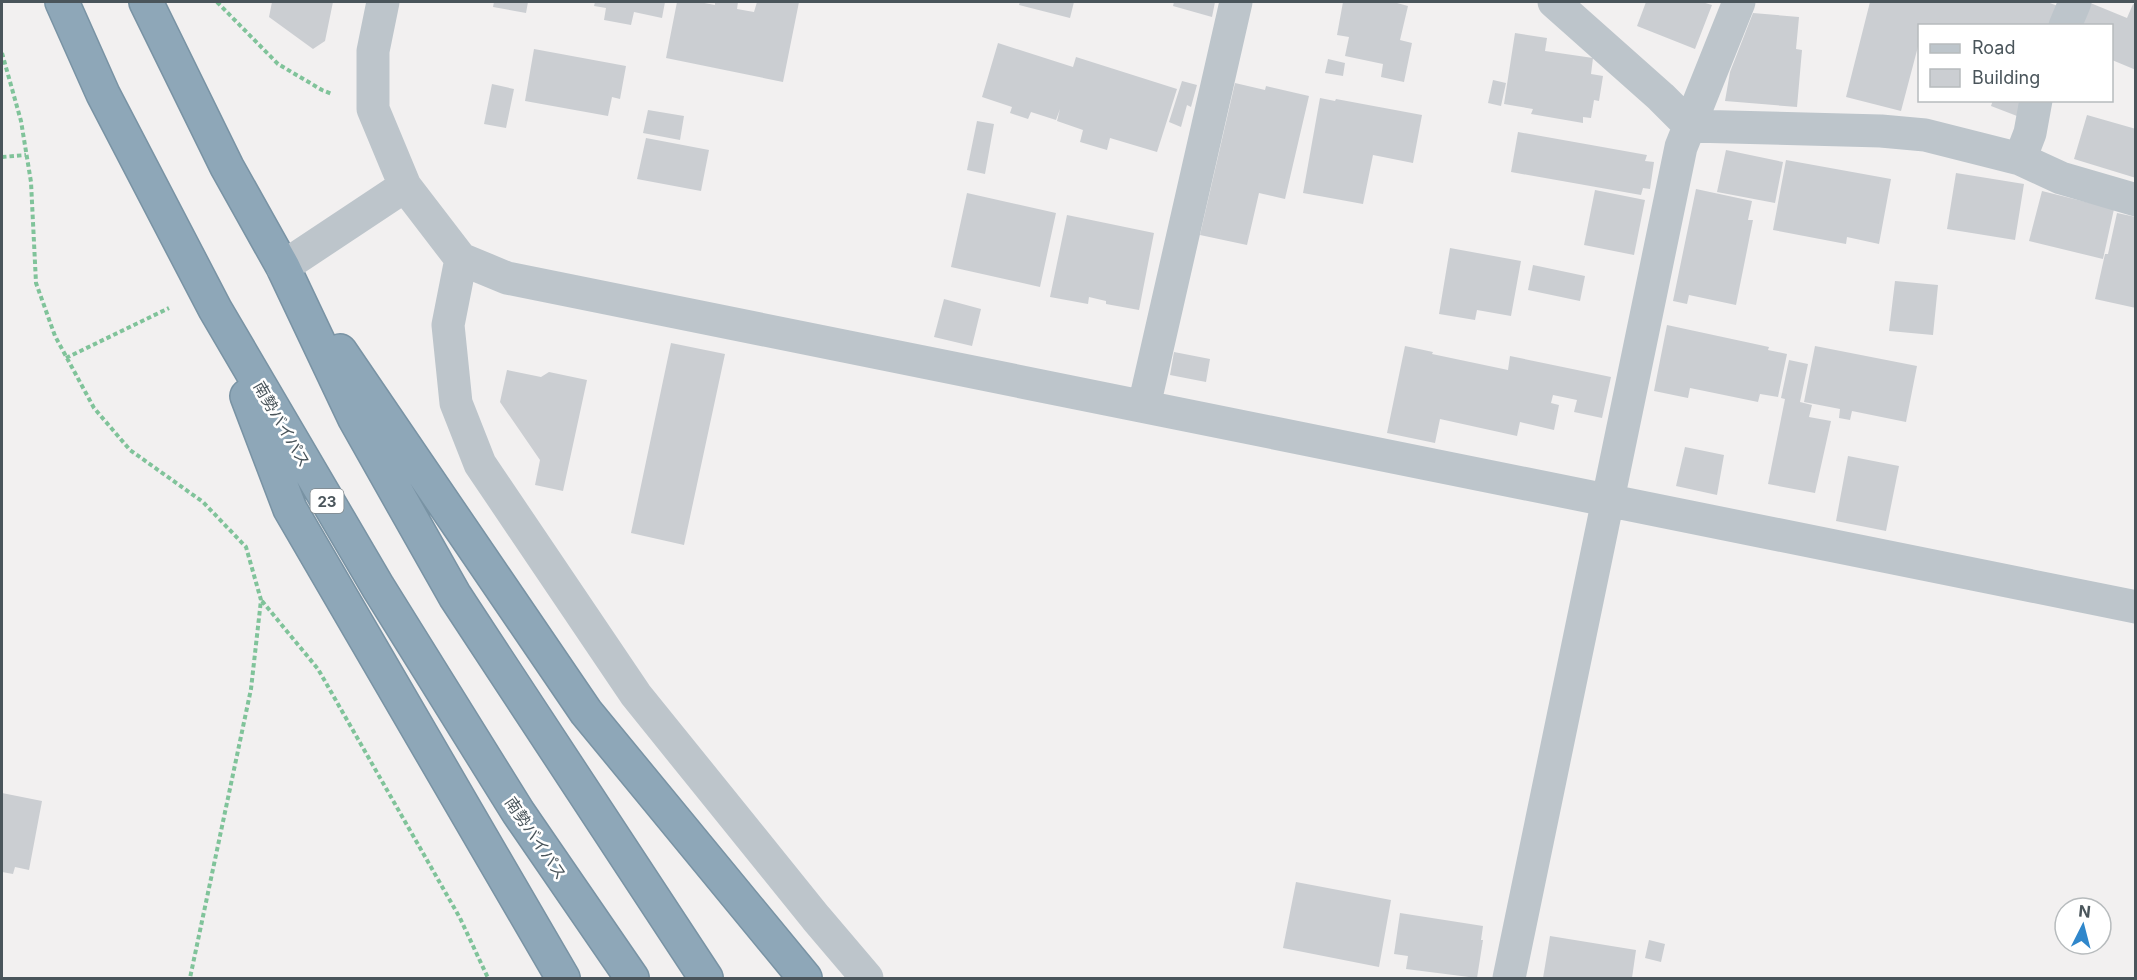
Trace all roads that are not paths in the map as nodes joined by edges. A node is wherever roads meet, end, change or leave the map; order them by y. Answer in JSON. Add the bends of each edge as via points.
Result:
{"nodes":[{"id":1,"x":62,"y":2,"type":"edge"},
{"id":2,"x":146,"y":2,"type":"edge"},
{"id":3,"x":383,"y":2,"type":"edge"},
{"id":4,"x":1236,"y":2,"type":"edge"},
{"id":5,"x":1554,"y":2,"type":"edge"},
{"id":6,"x":1739,"y":2,"type":"edge"},
{"id":7,"x":2075,"y":2,"type":"edge"},
{"id":8,"x":2066,"y":24,"type":"edge"},
{"id":9,"x":2036,"y":102,"type":"edge"},
{"id":10,"x":1690,"y":126,"type":"junction"},
{"id":11,"x":2020,"y":159,"type":"junction"},
{"id":12,"x":405,"y":186,"type":"junction"},
{"id":13,"x":2136,"y":200,"type":"edge"},
{"id":14,"x":461,"y":260,"type":"junction"},
{"id":15,"x":284,"y":267,"type":"junction"},
{"id":16,"x":210,"y":300,"type":"junction"},
{"id":17,"x":1144,"y":406,"type":"junction"},
{"id":18,"x":1608,"y":501,"type":"junction"},
{"id":19,"x":2136,"y":606,"type":"edge"},
{"id":20,"x":563,"y":978,"type":"edge"},
{"id":21,"x":632,"y":978,"type":"edge"},
{"id":22,"x":706,"y":978,"type":"edge"},
{"id":23,"x":805,"y":978,"type":"edge"},
{"id":24,"x":867,"y":978,"type":"edge"},
{"id":25,"x":1509,"y":978,"type":"edge"}],
"edges":[{"from":1,"to":16,"type":"highway","name":"南勢バイパス","number":"23","via":[[103,94]]},
{"from":2,"to":15,"type":"highway","via":[[227,167]]},
{"from":3,"to":12,"type":"street","via":[[374,51],[373,109]]},
{"from":4,"to":17,"type":"street"},
{"from":5,"to":10,"type":"street"},
{"from":6,"to":10,"type":"street"},
{"from":7,"to":8,"type":"street"},
{"from":9,"to":11,"type":"street"},
{"from":10,"to":11,"type":"street","via":[[1925,135]]},
{"from":10,"to":18,"type":"street","via":[[1681,147]]},
{"from":11,"to":13,"type":"street","via":[[2061,178]]},
{"from":12,"to":14,"type":"street"},
{"from":12,"to":15,"type":"street"},
{"from":14,"to":17,"type":"street","via":[[507,278]]},
{"from":14,"to":24,"type":"street","via":[[448,325],[456,403],[480,464],[636,695]]},
{"from":15,"to":22,"type":"highway","via":[[355,419],[454,596]]},
{"from":15,"to":23,"type":"highway","via":[[586,712]]},
{"from":16,"to":20,"type":"highway","via":[[290,509]]},
{"from":16,"to":21,"type":"highway","name":"南勢バイパス","number":"23","via":[[457,715]]},
{"from":17,"to":18,"type":"street"},
{"from":18,"to":19,"type":"street"},
{"from":18,"to":25,"type":"street"}]}
